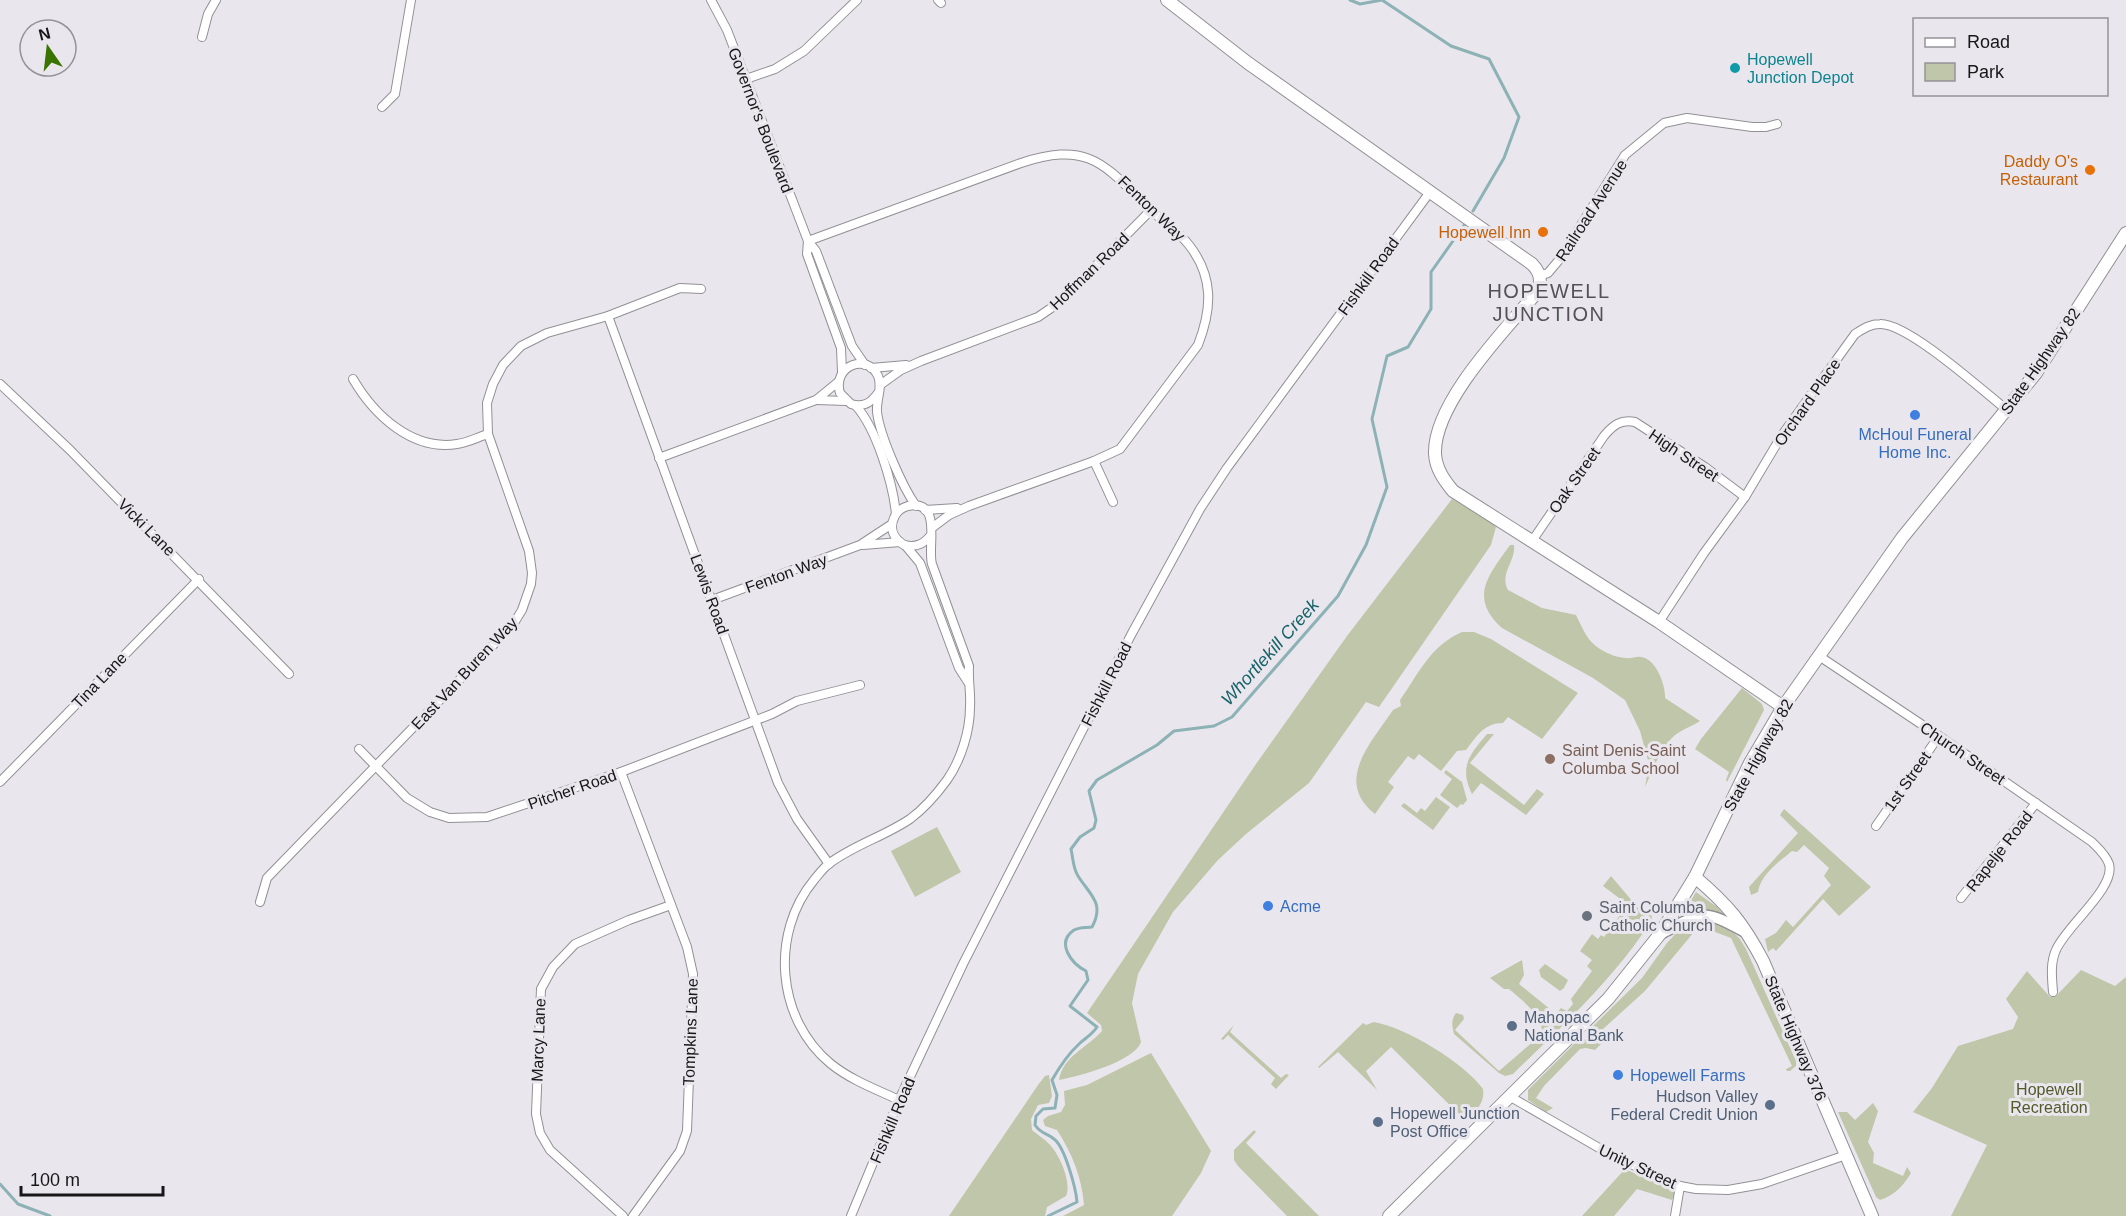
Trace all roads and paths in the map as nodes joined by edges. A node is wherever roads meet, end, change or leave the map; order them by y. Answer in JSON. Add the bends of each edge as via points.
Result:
{"nodes":[{"id":1,"x":216,"y":0,"type":"edge"},
{"id":2,"x":411,"y":0,"type":"edge"},
{"id":3,"x":711,"y":0,"type":"edge"},
{"id":4,"x":857,"y":0,"type":"edge"},
{"id":5,"x":1167,"y":0,"type":"edge"},
{"id":6,"x":202,"y":37,"type":"dead end"},
{"id":7,"x":746,"y":79,"type":"junction"},
{"id":8,"x":382,"y":107,"type":"dead end"},
{"id":9,"x":1777,"y":124,"type":"dead end"},
{"id":10,"x":1430,"y":192,"type":"junction"},
{"id":11,"x":1151,"y":210,"type":"junction"},
{"id":12,"x":2124,"y":236,"type":"edge"},
{"id":13,"x":808,"y":241,"type":"junction"},
{"id":14,"x":1539,"y":276,"type":"junction"},
{"id":15,"x":701,"y":289,"type":"dead end"},
{"id":16,"x":608,"y":316,"type":"junction"},
{"id":17,"x":921,"y":362,"type":"junction"},
{"id":18,"x":868,"y":366,"type":"junction"},
{"id":19,"x":842,"y":372,"type":"junction"},
{"id":20,"x":353,"y":379,"type":"dead end"},
{"id":21,"x":838,"y":382,"type":"junction"},
{"id":22,"x":0,"y":384,"type":"edge"},
{"id":23,"x":879,"y":389,"type":"junction"},
{"id":24,"x":816,"y":400,"type":"junction"},
{"id":25,"x":846,"y":401,"type":"junction"},
{"id":26,"x":856,"y":406,"type":"junction"},
{"id":27,"x":2007,"y":410,"type":"junction"},
{"id":28,"x":1620,"y":422,"type":"joint"},
{"id":29,"x":488,"y":434,"type":"junction"},
{"id":30,"x":659,"y":458,"type":"junction"},
{"id":31,"x":1094,"y":461,"type":"junction"},
{"id":32,"x":1745,"y":497,"type":"junction"},
{"id":33,"x":1113,"y":502,"type":"dead end"},
{"id":34,"x":916,"y":506,"type":"junction"},
{"id":35,"x":969,"y":506,"type":"junction"},
{"id":36,"x":925,"y":510,"type":"junction"},
{"id":37,"x":896,"y":514,"type":"junction"},
{"id":38,"x":892,"y":524,"type":"junction"},
{"id":39,"x":932,"y":531,"type":"junction"},
{"id":40,"x":1532,"y":541,"type":"junction"},
{"id":41,"x":902,"y":544,"type":"junction"},
{"id":42,"x":860,"y":545,"type":"junction"},
{"id":43,"x":199,"y":579,"type":"junction"},
{"id":44,"x":712,"y":600,"type":"junction"},
{"id":45,"x":1659,"y":622,"type":"junction"},
{"id":46,"x":1819,"y":656,"type":"junction"},
{"id":47,"x":289,"y":674,"type":"dead end"},
{"id":48,"x":968,"y":682,"type":"junction"},
{"id":49,"x":860,"y":685,"type":"dead end"},
{"id":50,"x":1783,"y":707,"type":"junction"},
{"id":51,"x":755,"y":721,"type":"junction"},
{"id":52,"x":1939,"y":736,"type":"junction"},
{"id":53,"x":359,"y":749,"type":"dead end"},
{"id":54,"x":376,"y":766,"type":"junction"},
{"id":55,"x":621,"y":772,"type":"junction"},
{"id":56,"x":0,"y":782,"type":"edge"},
{"id":57,"x":2036,"y":803,"type":"junction"},
{"id":58,"x":1876,"y":826,"type":"dead end"},
{"id":59,"x":829,"y":864,"type":"junction"},
{"id":60,"x":1695,"y":876,"type":"junction"},
{"id":61,"x":1961,"y":898,"type":"dead end"},
{"id":62,"x":260,"y":902,"type":"dead end"},
{"id":63,"x":671,"y":905,"type":"junction"},
{"id":64,"x":1660,"y":934,"type":"junction"},
{"id":65,"x":1749,"y":935,"type":"junction"},
{"id":66,"x":2053,"y":992,"type":"dead end"},
{"id":67,"x":1509,"y":1096,"type":"junction"},
{"id":68,"x":899,"y":1100,"type":"junction"},
{"id":69,"x":1846,"y":1155,"type":"junction"},
{"id":70,"x":1680,"y":1186,"type":"junction"},
{"id":71,"x":623,"y":1216,"type":"edge"},
{"id":72,"x":633,"y":1216,"type":"edge"},
{"id":73,"x":851,"y":1216,"type":"edge"},
{"id":74,"x":1389,"y":1216,"type":"edge"},
{"id":75,"x":1675,"y":1216,"type":"edge"},
{"id":76,"x":1872,"y":1216,"type":"edge"}],
"edges":[{"from":1,"to":6,"type":"street"},
{"from":2,"to":8,"type":"street","via":[[395,94]]},
{"from":3,"to":7,"type":"street","name":"Governor's Boulevard"},
{"from":4,"to":7,"type":"street","via":[[804,51],[775,69]]},
{"from":5,"to":10,"type":"main road","via":[[1248,63]]},
{"from":7,"to":13,"type":"street","name":"Governor's Boulevard"},
{"from":9,"to":14,"type":"street","name":"Railroad Avenue","via":[[1752,127],[1687,118],[1664,123],[1625,155],[1559,260],[1548,273]]},
{"from":10,"to":14,"type":"main road","via":[[1532,264]]},
{"from":10,"to":68,"type":"street","name":"Fishkill Road","via":[[1200,509],[1131,634],[968,954]]},
{"from":11,"to":13,"type":"street","name":"Fenton Way","via":[[1114,172],[1090,158],[1062,154],[1021,163]]},
{"from":11,"to":17,"type":"street","name":"Hoffman Road","via":[[1060,302],[1038,317]]},
{"from":11,"to":31,"type":"street","name":"Fenton Way","via":[[1188,244],[1201,264],[1208,286],[1205,326],[1198,345],[1129,439],[1120,449]]},
{"from":12,"to":27,"type":"main road","name":"State Highway 82","via":[[2036,373]]},
{"from":13,"to":18,"type":"street","name":"Governor's Boulevard","via":[[816,251],[852,346]]},
{"from":13,"to":19,"type":"street","name":"Governor's Boulevard","via":[[807,254],[841,348]]},
{"from":14,"to":40,"type":"main road","via":[[1538,291],[1453,399],[1442,422],[1435,454],[1438,469],[1453,491]]},
{"from":15,"to":16,"type":"street","name":"East Van Buren Way","via":[[680,288]]},
{"from":16,"to":29,"type":"street","name":"East Van Buren Way","via":[[547,333],[512,354],[489,394]]},
{"from":16,"to":30,"type":"street","name":"Lewis Road"},
{"from":17,"to":18,"type":"street","name":"Hoffman Road"},
{"from":17,"to":23,"type":"street","name":"Hoffman Road","via":[[902,370]]},
{"from":18,"to":19,"type":"street","via":[[853,365]]},
{"from":18,"to":23,"type":"street","via":[[879,377]]},
{"from":19,"to":21,"type":"street"},
{"from":20,"to":29,"type":"street","via":[[391,424],[416,439],[457,444]]},
{"from":21,"to":24,"type":"street"},
{"from":21,"to":25,"type":"street"},
{"from":22,"to":43,"type":"street","name":"Vicki Lane"},
{"from":23,"to":26,"type":"street","via":[[873,400]]},
{"from":23,"to":34,"type":"street","via":[[877,412],[881,428],[902,484]]},
{"from":24,"to":25,"type":"street"},
{"from":24,"to":30,"type":"street"},
{"from":25,"to":26,"type":"street"},
{"from":26,"to":37,"type":"street","via":[[885,466]]},
{"from":27,"to":32,"type":"street","name":"Orchard Place","via":[[1894,327],[1869,326],[1855,334],[1812,393]]},
{"from":27,"to":46,"type":"main road","name":"State Highway 82","via":[[1902,538]]},
{"from":28,"to":32,"type":"street","name":"High Street","via":[[1635,422]]},
{"from":28,"to":40,"type":"street","name":"Oak Street","via":[[1604,436]]},
{"from":29,"to":54,"type":"street","name":"East Van Buren Way","via":[[530,551],[528,597],[514,623]]},
{"from":30,"to":44,"type":"street","name":"Lewis Road"},
{"from":31,"to":33,"type":"street"},
{"from":31,"to":35,"type":"street","name":"Fenton Way"},
{"from":32,"to":45,"type":"street","name":"Orchard Place"},
{"from":34,"to":36,"type":"street"},
{"from":34,"to":37,"type":"street","via":[[905,507]]},
{"from":35,"to":36,"type":"street","name":"Fenton Way"},
{"from":35,"to":39,"type":"street","name":"Fenton Way","via":[[949,515]]},
{"from":36,"to":39,"type":"street","via":[[932,519]]},
{"from":37,"to":38,"type":"street"},
{"from":38,"to":41,"type":"street","via":[[893,534]]},
{"from":38,"to":42,"type":"street","name":"Fenton Way"},
{"from":39,"to":41,"type":"street","via":[[919,545]]},
{"from":39,"to":48,"type":"street","via":[[930,556],[969,666]]},
{"from":40,"to":45,"type":"main road"},
{"from":41,"to":42,"type":"street","name":"Fenton Way"},
{"from":41,"to":48,"type":"street","via":[[920,562],[959,668]]},
{"from":42,"to":44,"type":"street","name":"Fenton Way"},
{"from":43,"to":47,"type":"street","name":"Vicki Lane"},
{"from":43,"to":56,"type":"street","name":"Tina Lane"},
{"from":44,"to":51,"type":"street","name":"Lewis Road"},
{"from":45,"to":50,"type":"main road"},
{"from":46,"to":50,"type":"main road","name":"State Highway 82"},
{"from":46,"to":52,"type":"street","name":"Church Street"},
{"from":48,"to":59,"type":"street","via":[[969,724],[961,752],[931,801],[909,820]]},
{"from":49,"to":51,"type":"street","name":"Pitcher Road","via":[[797,701]]},
{"from":50,"to":60,"type":"main road","name":"State Highway 82","via":[[1750,763]]},
{"from":51,"to":55,"type":"street","name":"Pitcher Road"},
{"from":51,"to":59,"type":"street","name":"Lewis Road","via":[[778,783],[797,819]]},
{"from":52,"to":57,"type":"street","name":"Church Street"},
{"from":52,"to":58,"type":"street","name":"1st Street"},
{"from":53,"to":54,"type":"street","name":"Pitcher Road"},
{"from":54,"to":55,"type":"street","name":"Pitcher Road","via":[[407,798],[430,812],[462,819],[507,811]]},
{"from":54,"to":62,"type":"street","name":"East Van Buren Way","via":[[267,878]]},
{"from":55,"to":63,"type":"street","name":"Tompkins Lane"},
{"from":57,"to":61,"type":"street","name":"Rapelje Road"},
{"from":57,"to":66,"type":"street","name":"Church Street","via":[[2104,853],[2110,873],[2105,886],[2056,949]]},
{"from":59,"to":68,"type":"street","via":[[804,893],[792,918],[784,968],[788,996],[798,1021],[830,1063],[857,1081]]},
{"from":60,"to":64,"type":"main road","name":"State Highway 82"},
{"from":60,"to":65,"type":"main road","name":"State Highway 376","via":[[1734,913]]},
{"from":63,"to":71,"type":"street","name":"Marcy Lane","via":[[575,944],[553,967],[541,989],[536,1114],[540,1133],[550,1150]]},
{"from":63,"to":72,"type":"street","name":"Tompkins Lane","via":[[693,974],[687,1131],[680,1151]]},
{"from":64,"to":65,"type":"street","via":[[1705,915],[1715,916]]},
{"from":64,"to":67,"type":"main road","name":"State Highway 82","via":[[1608,999]]},
{"from":65,"to":69,"type":"main road","name":"State Highway 376"},
{"from":67,"to":70,"type":"street","name":"Unity Street","via":[[1614,1156]]},
{"from":67,"to":74,"type":"main road","name":"State Highway 82"},
{"from":68,"to":73,"type":"street","name":"Fishkill Road"},
{"from":69,"to":70,"type":"street","name":"Unity Street","via":[[1762,1184],[1728,1190]]},
{"from":69,"to":76,"type":"main road","name":"State Highway 376"},
{"from":70,"to":75,"type":"street"}]}
